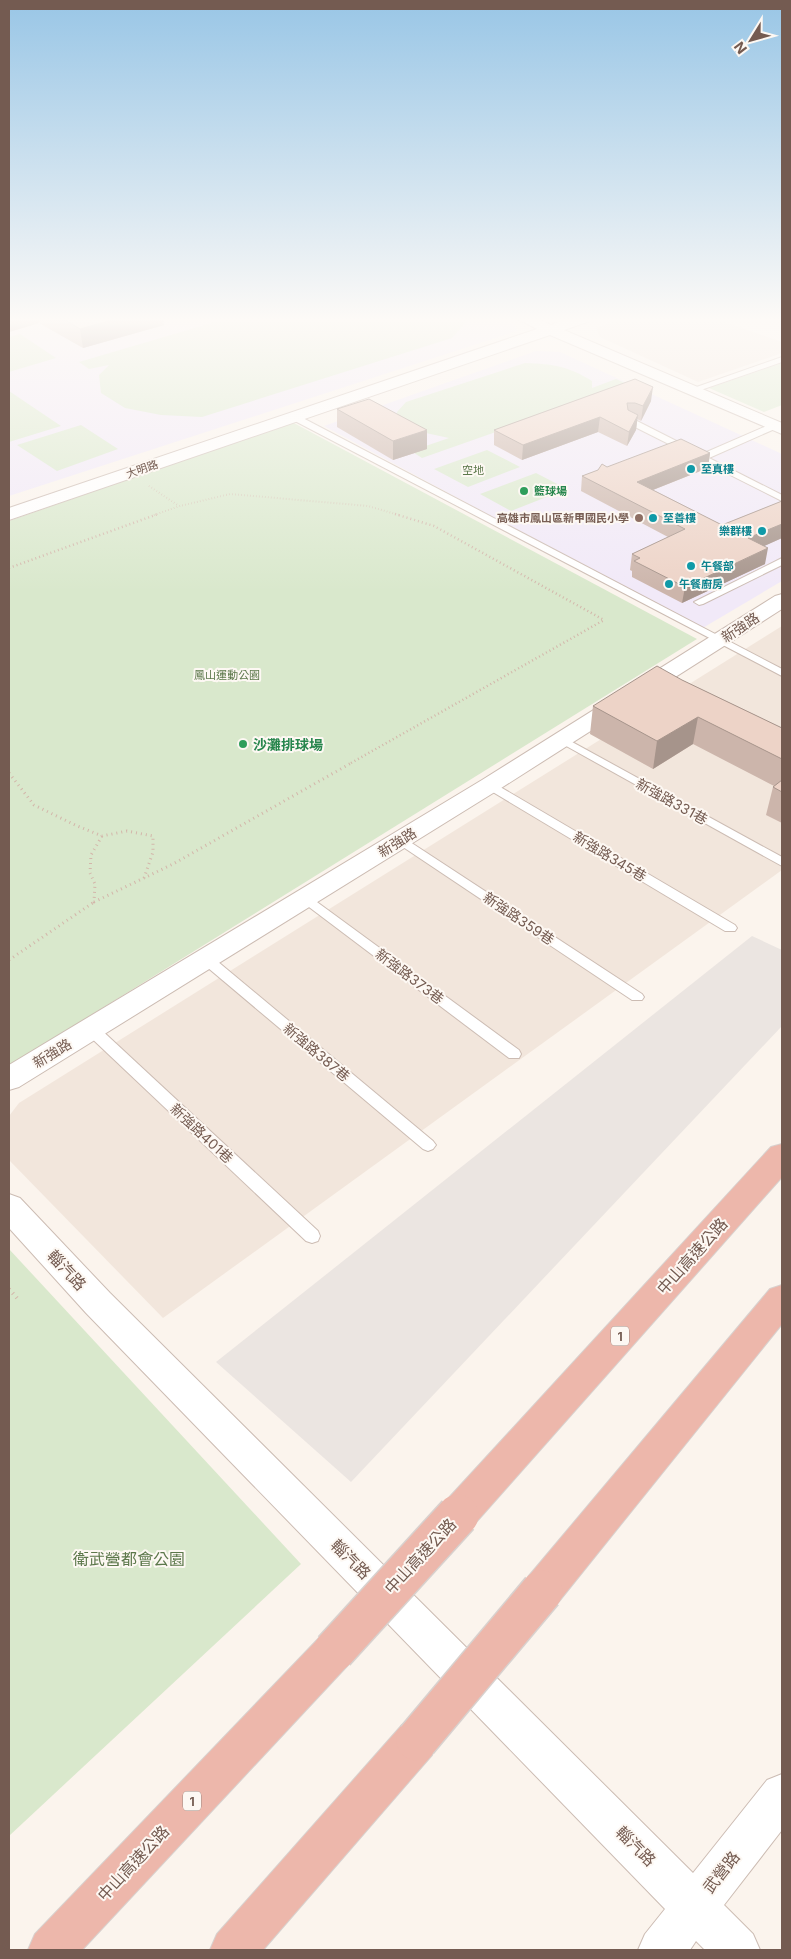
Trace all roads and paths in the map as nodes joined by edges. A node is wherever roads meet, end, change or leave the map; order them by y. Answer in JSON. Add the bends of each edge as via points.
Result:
{"nodes":[{"id":1,"x":324,"y":408,"type":"edge"},
{"id":2,"x":740,"y":408,"type":"edge"},
{"id":3,"x":296,"y":418,"type":"junction"},
{"id":4,"x":630,"y":421,"type":"edge"},
{"id":5,"x":775,"y":422,"type":"edge"},
{"id":6,"x":701,"y":458,"type":"junction"},
{"id":7,"x":141,"y":481,"type":"dead end"},
{"id":8,"x":782,"y":498,"type":"edge"},
{"id":9,"x":180,"y":506,"type":"junction"},
{"id":10,"x":9,"y":514,"type":"edge"},
{"id":11,"x":782,"y":561,"type":"edge"},
{"id":12,"x":9,"y":568,"type":"edge"},
{"id":13,"x":782,"y":600,"type":"edge"},
{"id":14,"x":699,"y":602,"type":"dead end"},
{"id":15,"x":718,"y":641,"type":"junction"},
{"id":16,"x":782,"y":674,"type":"edge"},
{"id":17,"x":563,"y":740,"type":"junction"},
{"id":18,"x":9,"y":773,"type":"edge"},
{"id":19,"x":490,"y":785,"type":"junction"},
{"id":20,"x":102,"y":836,"type":"junction"},
{"id":21,"x":401,"y":840,"type":"junction"},
{"id":22,"x":782,"y":862,"type":"edge"},
{"id":23,"x":144,"y":878,"type":"junction"},
{"id":24,"x":306,"y":898,"type":"junction"},
{"id":25,"x":94,"y":902,"type":"junction"},
{"id":26,"x":730,"y":928,"type":"dead end"},
{"id":27,"x":206,"y":959,"type":"junction"},
{"id":28,"x":9,"y":960,"type":"edge"},
{"id":29,"x":637,"y":997,"type":"dead end"},
{"id":30,"x":91,"y":1029,"type":"junction"},
{"id":31,"x":514,"y":1054,"type":"dead end"},
{"id":32,"x":9,"y":1079,"type":"edge"},
{"id":33,"x":428,"y":1145,"type":"dead end"},
{"id":34,"x":782,"y":1156,"type":"edge"},
{"id":35,"x":9,"y":1207,"type":"edge"},
{"id":36,"x":312,"y":1236,"type":"dead end"},
{"id":37,"x":9,"y":1289,"type":"edge"},
{"id":38,"x":17,"y":1298,"type":"dead end"},
{"id":39,"x":782,"y":1299,"type":"edge"},
{"id":40,"x":782,"y":1795,"type":"edge"},
{"id":41,"x":695,"y":1906,"type":"junction"},
{"id":42,"x":51,"y":1950,"type":"edge"},
{"id":43,"x":234,"y":1950,"type":"edge"},
{"id":44,"x":660,"y":1950,"type":"edge"},
{"id":45,"x":737,"y":1950,"type":"edge"}],
"edges":[{"from":1,"to":3,"type":"street","name":"大明路"},
{"from":2,"to":5,"type":"street"},
{"from":3,"to":10,"type":"street","name":"大明路"},
{"from":3,"to":15,"type":"lane"},
{"from":4,"to":6,"type":"lane"},
{"from":5,"to":6,"type":"lane"},
{"from":6,"to":8,"type":"lane"},
{"from":7,"to":9,"type":"path"},
{"from":9,"to":12,"type":"path"},
{"from":9,"to":23,"type":"path","via":[[230,494],[368,506],[434,526],[604,620]]},
{"from":11,"to":14,"type":"lane"},
{"from":13,"to":15,"type":"street","name":"新強路"},
{"from":15,"to":16,"type":"lane"},
{"from":15,"to":17,"type":"street","name":"新強路"},
{"from":17,"to":19,"type":"street","name":"新強路"},
{"from":17,"to":22,"type":"lane","name":"新強路331巷"},
{"from":18,"to":20,"type":"path","via":[[34,805]]},
{"from":19,"to":21,"type":"street","name":"新強路"},
{"from":19,"to":26,"type":"lane","name":"新強路345巷"},
{"from":20,"to":23,"type":"path","via":[[127,831],[152,836],[153,852]]},
{"from":20,"to":25,"type":"path","via":[[91,855],[90,873],[96,884]]},
{"from":21,"to":24,"type":"street","name":"新強路"},
{"from":21,"to":29,"type":"lane","name":"新強路359巷"},
{"from":23,"to":25,"type":"path"},
{"from":24,"to":27,"type":"street","name":"新強路"},
{"from":24,"to":31,"type":"lane","name":"新強路373巷"},
{"from":25,"to":28,"type":"path"},
{"from":27,"to":30,"type":"street","name":"新強路"},
{"from":27,"to":33,"type":"lane","name":"新強路387巷"},
{"from":30,"to":32,"type":"street","name":"新強路"},
{"from":30,"to":36,"type":"lane","name":"新強路401巷"},
{"from":34,"to":42,"type":"highway","name":"中山高速公路","number":"1","bridge":true,"via":[[334,1651]]},
{"from":35,"to":41,"type":"street","name":"輜汽路","via":[[144,1349]]},
{"from":37,"to":38,"type":"path"},
{"from":39,"to":43,"type":"highway","bridge":true,"via":[[417,1740]]},
{"from":40,"to":41,"type":"street","name":"武營路"},
{"from":41,"to":44,"type":"street","name":"武營路"},
{"from":41,"to":45,"type":"street","name":"輜汽路"}]}
